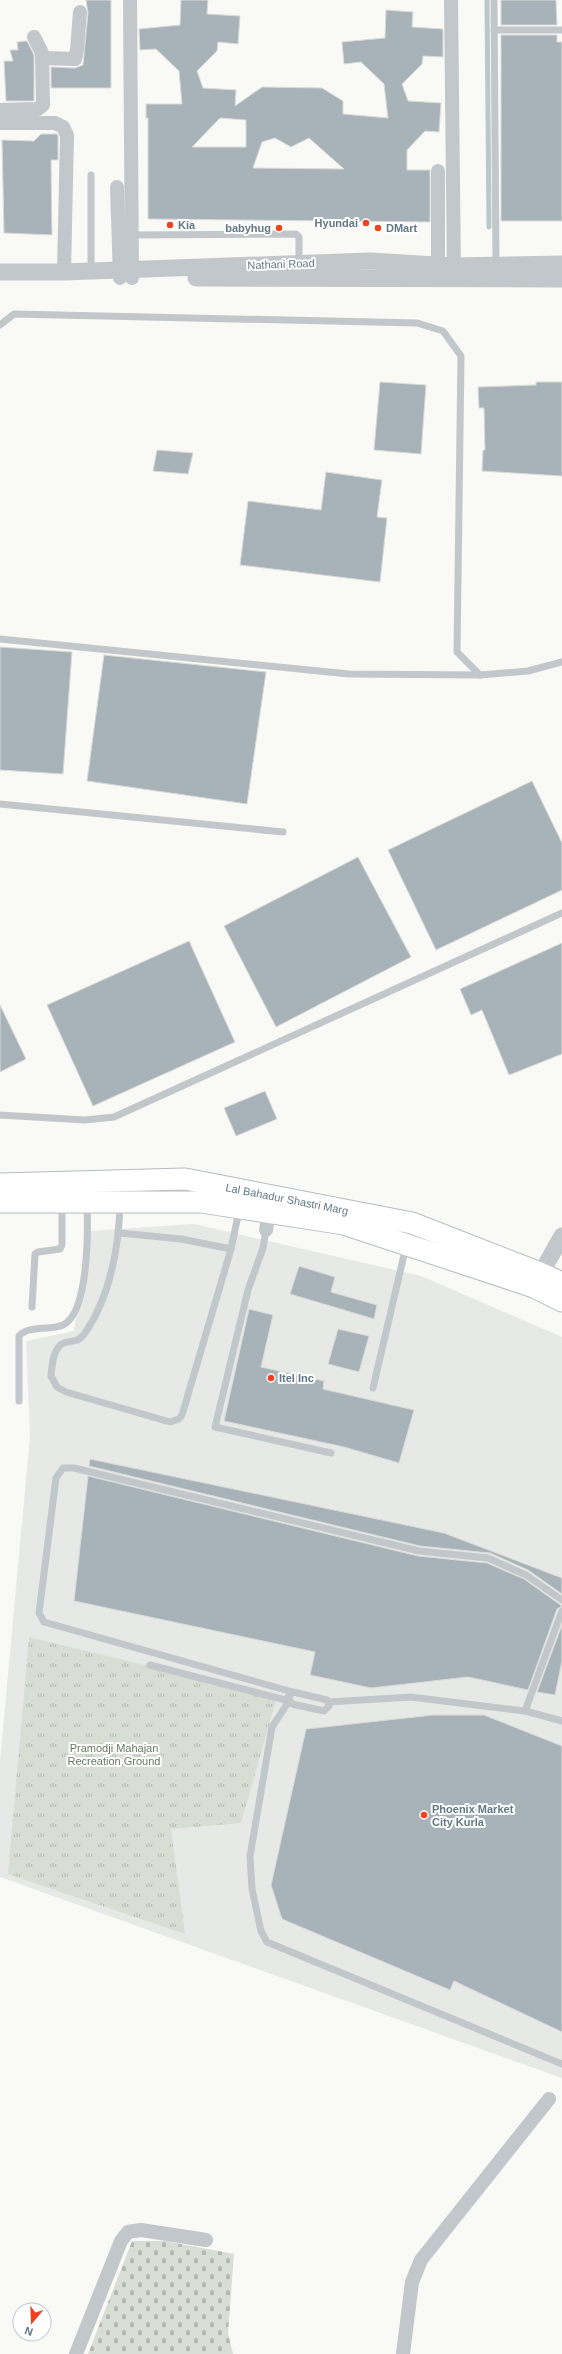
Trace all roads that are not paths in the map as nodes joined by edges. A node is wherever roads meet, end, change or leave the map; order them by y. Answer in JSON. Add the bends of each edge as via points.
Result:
{"nodes":[{"id":1,"x":130,"y":0,"type":"edge"},
{"id":2,"x":451,"y":0,"type":"edge"},
{"id":3,"x":494,"y":0,"type":"edge"},
{"id":4,"x":80,"y":12,"type":"dead end"},
{"id":5,"x":494,"y":30,"type":"junction"},
{"id":6,"x":562,"y":30,"type":"edge"},
{"id":7,"x":34,"y":37,"type":"dead end"},
{"id":8,"x":43,"y":58,"type":"junction"},
{"id":9,"x":0,"y":110,"type":"edge"},
{"id":10,"x":0,"y":123,"type":"edge"},
{"id":11,"x":438,"y":171,"type":"dead end"},
{"id":12,"x":91,"y":175,"type":"dead end"},
{"id":13,"x":117,"y":187,"type":"dead end"},
{"id":14,"x":130,"y":235,"type":"junction"},
{"id":15,"x":370,"y":261,"type":"junction"},
{"id":16,"x":562,"y":264,"type":"edge"},
{"id":17,"x":500,"y":270,"type":"junction"},
{"id":18,"x":299,"y":271,"type":"junction"},
{"id":19,"x":0,"y":272,"type":"edge"},
{"id":20,"x":64,"y":272,"type":"junction"},
{"id":21,"x":446,"y":272,"type":"junction"},
{"id":22,"x":126,"y":274,"type":"junction"},
{"id":23,"x":91,"y":275,"type":"junction"},
{"id":24,"x":0,"y":279,"type":"edge"},
{"id":25,"x":562,"y":279,"type":"edge"},
{"id":26,"x":370,"y":280,"type":"junction"},
{"id":27,"x":0,"y":325,"type":"edge"},
{"id":28,"x":0,"y":639,"type":"edge"},
{"id":29,"x":562,"y":662,"type":"edge"},
{"id":30,"x":480,"y":675,"type":"junction"},
{"id":31,"x":0,"y":804,"type":"edge"},
{"id":32,"x":283,"y":832,"type":"dead end"},
{"id":33,"x":562,"y":913,"type":"edge"},
{"id":34,"x":0,"y":1115,"type":"edge"},
{"id":35,"x":185,"y":1179,"type":"junction"},
{"id":36,"x":0,"y":1184,"type":"edge"},
{"id":37,"x":62,"y":1192,"type":"junction"},
{"id":38,"x":0,"y":1202,"type":"edge"},
{"id":39,"x":87,"y":1202,"type":"junction"},
{"id":40,"x":120,"y":1202,"type":"junction"},
{"id":41,"x":187,"y":1202,"type":"junction"},
{"id":42,"x":240,"y":1208,"type":"junction"},
{"id":43,"x":268,"y":1221,"type":"junction"},
{"id":44,"x":412,"y":1223,"type":"junction"},
{"id":45,"x":120,"y":1233,"type":"junction"},
{"id":46,"x":562,"y":1236,"type":"edge"},
{"id":47,"x":406,"y":1245,"type":"junction"},
{"id":48,"x":231,"y":1249,"type":"junction"},
{"id":49,"x":537,"y":1280,"type":"junction"},
{"id":50,"x":562,"y":1283,"type":"edge"},
{"id":51,"x":562,"y":1301,"type":"edge"},
{"id":52,"x":32,"y":1307,"type":"dead end"},
{"id":53,"x":373,"y":1388,"type":"dead end"},
{"id":54,"x":19,"y":1401,"type":"dead end"},
{"id":55,"x":331,"y":1454,"type":"dead end"},
{"id":56,"x":562,"y":1600,"type":"edge"},
{"id":57,"x":562,"y":1611,"type":"edge"},
{"id":58,"x":150,"y":1665,"type":"dead end"},
{"id":59,"x":293,"y":1692,"type":"junction"},
{"id":60,"x":289,"y":1701,"type":"junction"},
{"id":61,"x":329,"y":1702,"type":"junction"},
{"id":62,"x":525,"y":1711,"type":"junction"},
{"id":63,"x":562,"y":1721,"type":"edge"},
{"id":64,"x":562,"y":2064,"type":"edge"},
{"id":65,"x":549,"y":2099,"type":"dead end"},
{"id":66,"x":206,"y":2240,"type":"dead end"},
{"id":67,"x":76,"y":2354,"type":"edge"},
{"id":68,"x":403,"y":2354,"type":"edge"}],
"edges":[{"from":1,"to":14,"type":"street"},
{"from":2,"to":21,"type":"street","via":[[453,168]]},
{"from":3,"to":5,"type":"lane"},
{"from":4,"to":8,"type":"street","via":[[78,50],[74,59]]},
{"from":5,"to":6,"type":"lane"},
{"from":5,"to":17,"type":"lane"},
{"from":7,"to":8,"type":"street"},
{"from":8,"to":9,"type":"street","via":[[41,107]]},
{"from":10,"to":20,"type":"street","via":[[55,123],[63,127],[67,135]]},
{"from":11,"to":21,"type":"street"},
{"from":12,"to":23,"type":"lane"},
{"from":13,"to":22,"type":"street"},
{"from":14,"to":18,"type":"lane","via":[[296,234]]},
{"from":14,"to":22,"type":"street"},
{"from":15,"to":18,"type":"street","name":"Nathani Road"},
{"from":15,"to":21,"type":"street","name":"Nathani Road"},
{"from":15,"to":26,"type":"street"},
{"from":16,"to":17,"type":"street","name":"Nathani Road"},
{"from":17,"to":21,"type":"street","name":"Nathani Road"},
{"from":17,"to":25,"type":"street","name":"Nathani Road"},
{"from":18,"to":22,"type":"street","name":"Nathani Road"},
{"from":18,"to":26,"type":"street","name":"Nathani Road"},
{"from":19,"to":20,"type":"street","name":"Nathani Road"},
{"from":20,"to":23,"type":"street","name":"Nathani Road"},
{"from":21,"to":26,"type":"street","name":"Nathani Road"},
{"from":22,"to":23,"type":"street","name":"Nathani Road"},
{"from":23,"to":24,"type":"street","name":"Nathani Road"},
{"from":27,"to":30,"type":"lane","via":[[14,314],[417,323],[443,331],[461,356],[458,652]]},
{"from":28,"to":30,"type":"lane","via":[[349,674]]},
{"from":29,"to":30,"type":"lane","via":[[528,671]]},
{"from":31,"to":32,"type":"lane"},
{"from":33,"to":34,"type":"lane","via":[[114,1117],[85,1120]]},
{"from":35,"to":37,"type":"main road","name":"Lal Bahadur Shastri Marg"},
{"from":35,"to":41,"type":"main road"},
{"from":35,"to":44,"type":"main road","name":"Lal Bahadur Shastri Marg"},
{"from":36,"to":37,"type":"main road","name":"Lal Bahadur Shastri Marg"},
{"from":37,"to":38,"type":"main road","name":"Lal Bahadur Shastri Marg"},
{"from":37,"to":39,"type":"main road","name":"Lal Bahadur Shastri Marg"},
{"from":37,"to":52,"type":"lane","via":[[62,1245],[56,1251],[35,1254]]},
{"from":39,"to":40,"type":"main road","name":"Lal Bahadur Shastri Marg"},
{"from":39,"to":54,"type":"lane","via":[[86,1263],[75,1308],[69,1320],[63,1324],[30,1330],[19,1336]]},
{"from":40,"to":41,"type":"main road","name":"Lal Bahadur Shastri Marg"},
{"from":40,"to":45,"type":"lane"},
{"from":41,"to":42,"type":"main road","name":"Lal Bahadur Shastri Marg"},
{"from":42,"to":43,"type":"main road","name":"Lal Bahadur Shastri Marg"},
{"from":42,"to":48,"type":"lane"},
{"from":43,"to":47,"type":"main road","name":"Lal Bahadur Shastri Marg","via":[[344,1224]]},
{"from":43,"to":55,"type":"lane","via":[[263,1248],[248,1290],[215,1427]]},
{"from":44,"to":47,"type":"lane"},
{"from":44,"to":49,"type":"main road","name":"Lal Bahadur Shastri Marg"},
{"from":45,"to":48,"type":"lane","via":[[181,1239]]},
{"from":45,"to":48,"type":"lane","via":[[101,1304],[78,1341],[63,1343],[57,1349],[51,1376],[57,1387],[66,1392],[170,1422],[182,1415]]},
{"from":46,"to":49,"type":"street"},
{"from":47,"to":49,"type":"main road","name":"Lal Bahadur Shastri Marg"},
{"from":47,"to":53,"type":"lane"},
{"from":49,"to":50,"type":"main road","name":"Lal Bahadur Shastri Marg"},
{"from":49,"to":51,"type":"main road","name":"Lal Bahadur Shastri Marg"},
{"from":56,"to":59,"type":"lane","via":[[526,1575],[488,1558],[419,1551],[74,1468],[63,1468],[56,1478],[39,1612],[44,1622]]},
{"from":57,"to":62,"type":"lane"},
{"from":58,"to":60,"type":"lane"},
{"from":59,"to":60,"type":"lane","via":[[290,1693]]},
{"from":59,"to":61,"type":"lane"},
{"from":60,"to":61,"type":"lane","via":[[292,1704],[324,1711]]},
{"from":60,"to":64,"type":"lane","via":[[272,1727],[250,1856],[252,1889],[261,1931],[267,1942]]},
{"from":61,"to":62,"type":"lane","via":[[411,1697]]},
{"from":62,"to":63,"type":"lane"},
{"from":65,"to":68,"type":"street","via":[[421,2260],[412,2282]]},
{"from":66,"to":67,"type":"street","via":[[141,2230],[128,2232],[120,2241]]}]}
